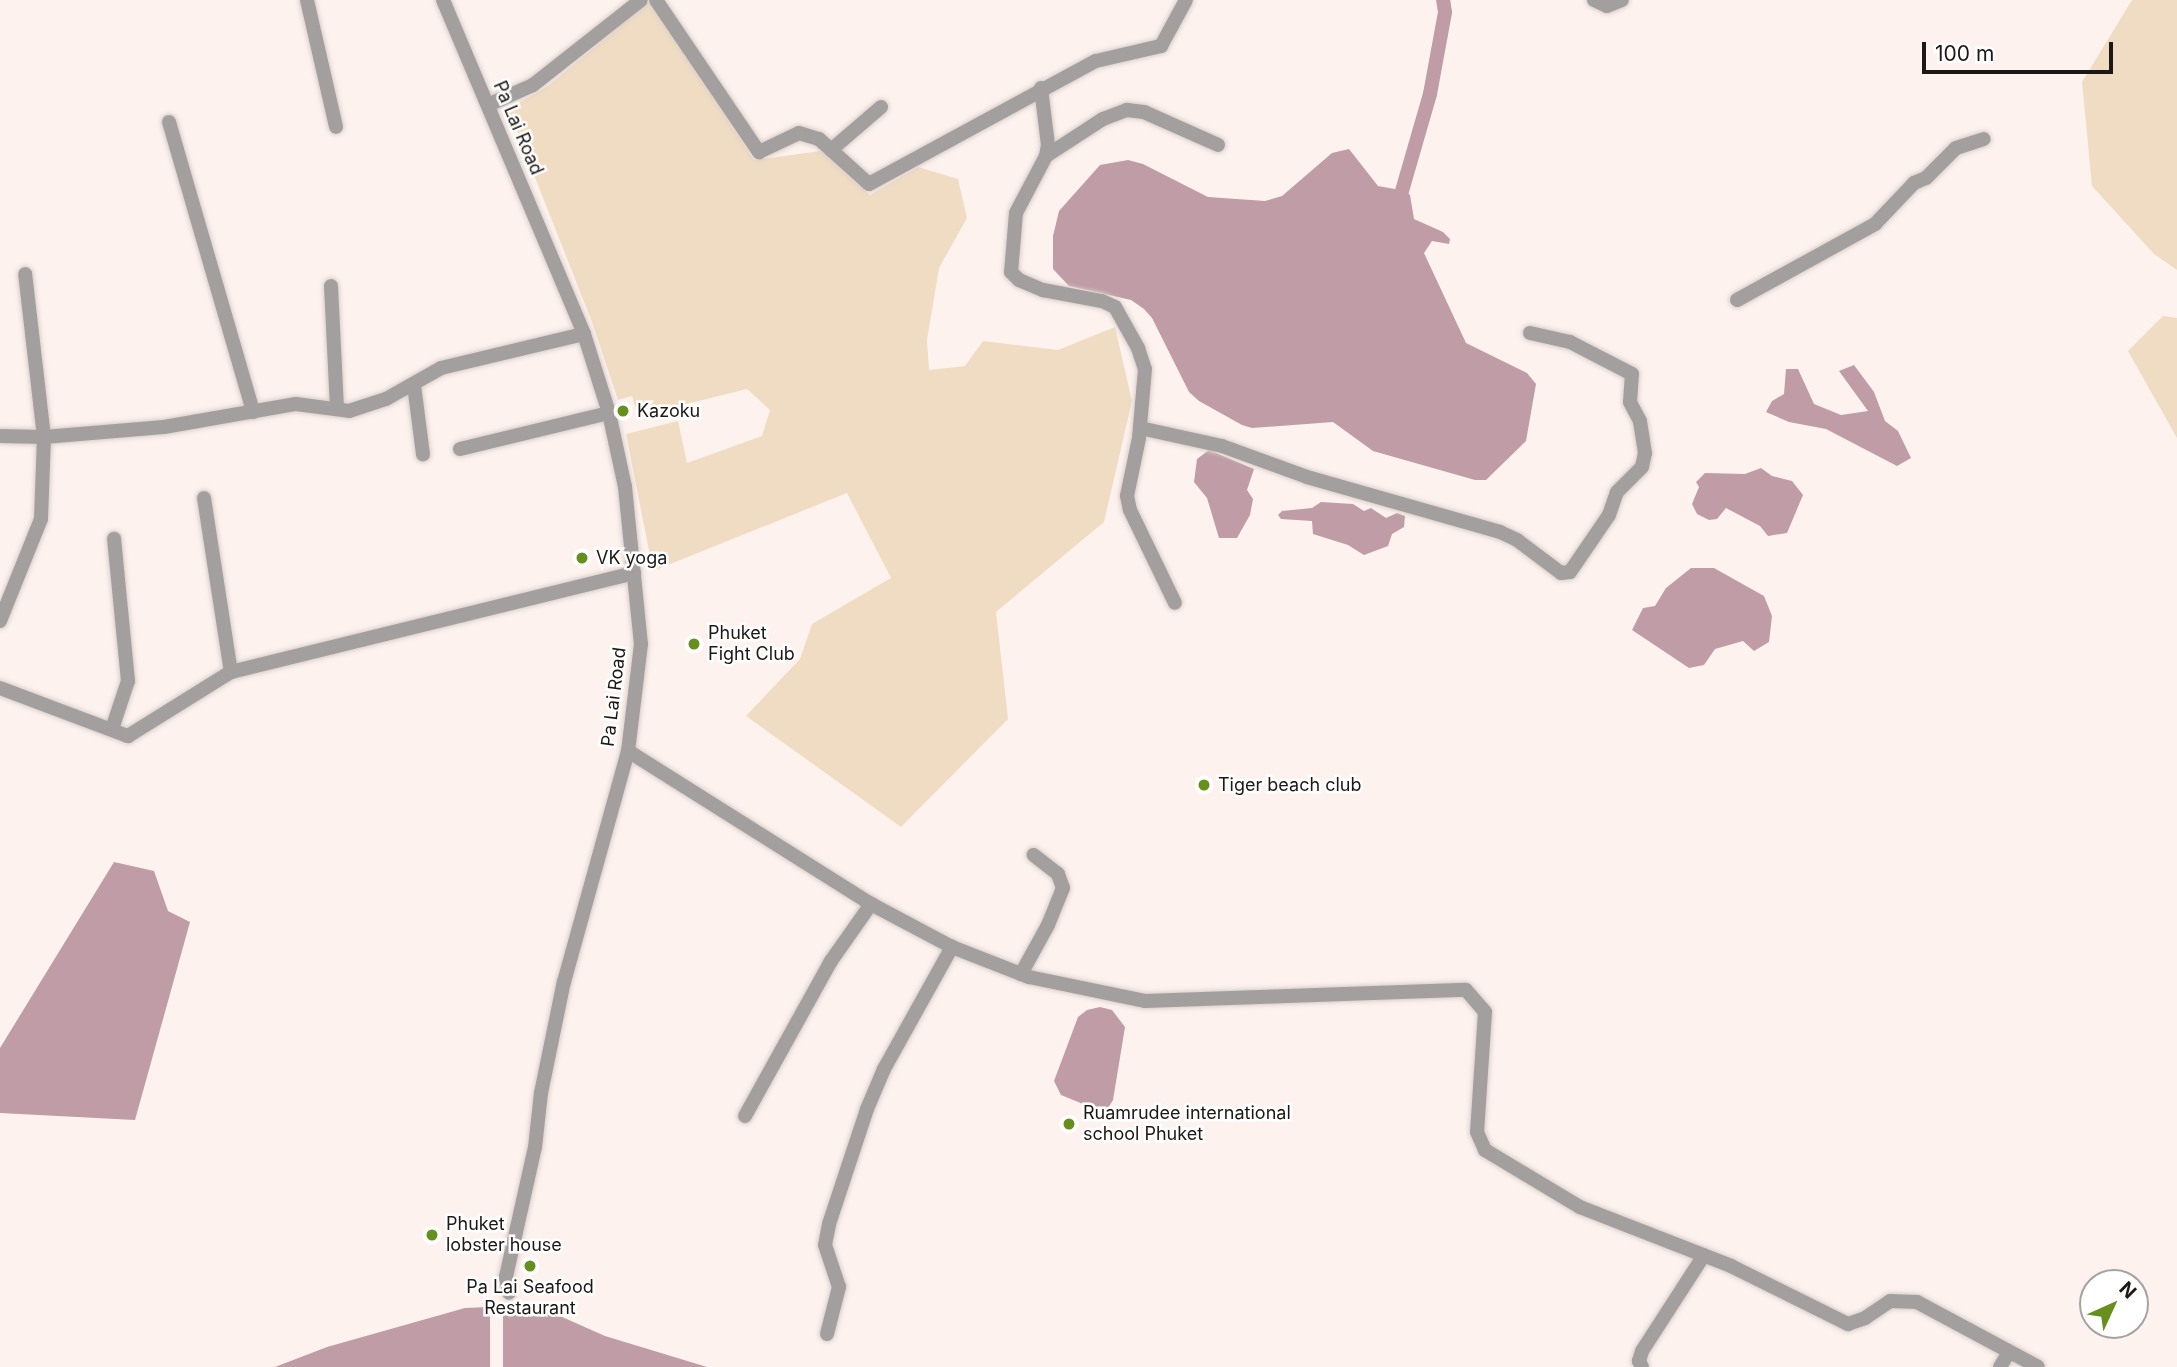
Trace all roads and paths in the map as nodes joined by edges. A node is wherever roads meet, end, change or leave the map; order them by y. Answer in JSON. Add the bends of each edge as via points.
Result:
{"nodes":[{"id":1,"x":307,"y":0,"type":"edge"},
{"id":2,"x":443,"y":0,"type":"edge"},
{"id":3,"x":641,"y":0,"type":"edge"},
{"id":4,"x":656,"y":0,"type":"edge"},
{"id":5,"x":1186,"y":0,"type":"edge"},
{"id":6,"x":1594,"y":0,"type":"edge"},
{"id":7,"x":1622,"y":0,"type":"edge"},
{"id":8,"x":1041,"y":89,"type":"junction"},
{"id":9,"x":488,"y":105,"type":"junction"},
{"id":10,"x":881,"y":107,"type":"dead end"},
{"id":11,"x":169,"y":122,"type":"dead end"},
{"id":12,"x":336,"y":127,"type":"dead end"},
{"id":13,"x":1984,"y":139,"type":"dead end"},
{"id":14,"x":1218,"y":145,"type":"dead end"},
{"id":15,"x":831,"y":150,"type":"junction"},
{"id":16,"x":1046,"y":156,"type":"junction"},
{"id":17,"x":25,"y":274,"type":"dead end"},
{"id":18,"x":331,"y":286,"type":"dead end"},
{"id":19,"x":1737,"y":300,"type":"dead end"},
{"id":20,"x":1530,"y":333,"type":"dead end"},
{"id":21,"x":584,"y":334,"type":"junction"},
{"id":22,"x":414,"y":385,"type":"junction"},
{"id":23,"x":337,"y":407,"type":"junction"},
{"id":24,"x":253,"y":412,"type":"junction"},
{"id":25,"x":609,"y":413,"type":"junction"},
{"id":26,"x":1140,"y":428,"type":"junction"},
{"id":27,"x":0,"y":436,"type":"edge"},
{"id":28,"x":44,"y":437,"type":"junction"},
{"id":29,"x":460,"y":449,"type":"dead end"},
{"id":30,"x":423,"y":454,"type":"dead end"},
{"id":31,"x":204,"y":498,"type":"dead end"},
{"id":32,"x":114,"y":540,"type":"dead end"},
{"id":33,"x":634,"y":573,"type":"junction"},
{"id":34,"x":1175,"y":603,"type":"dead end"},
{"id":35,"x":0,"y":621,"type":"edge"},
{"id":36,"x":231,"y":672,"type":"junction"},
{"id":37,"x":0,"y":688,"type":"edge"},
{"id":38,"x":111,"y":729,"type":"junction"},
{"id":39,"x":628,"y":751,"type":"junction"},
{"id":40,"x":1034,"y":855,"type":"dead end"},
{"id":41,"x":871,"y":904,"type":"junction"},
{"id":42,"x":952,"y":947,"type":"junction"},
{"id":43,"x":1021,"y":974,"type":"junction"},
{"id":44,"x":745,"y":1116,"type":"dead end"},
{"id":45,"x":1704,"y":1255,"type":"junction"},
{"id":46,"x":509,"y":1293,"type":"dead end"},
{"id":47,"x":827,"y":1334,"type":"dead end"},
{"id":48,"x":2009,"y":1352,"type":"junction"},
{"id":49,"x":1642,"y":1367,"type":"edge"},
{"id":50,"x":2000,"y":1367,"type":"edge"},
{"id":51,"x":2039,"y":1367,"type":"edge"}],
"edges":[{"from":1,"to":12,"type":"street"},
{"from":2,"to":9,"type":"street","name":"Pa Lai Road"},
{"from":3,"to":9,"type":"street","via":[[533,85]]},
{"from":4,"to":15,"type":"street","via":[[759,152],[799,133],[819,139]]},
{"from":5,"to":8,"type":"street","via":[[1161,46],[1096,61]]},
{"from":6,"to":7,"type":"street","via":[[1608,6]]},
{"from":8,"to":15,"type":"street","via":[[869,184]]},
{"from":8,"to":16,"type":"street"},
{"from":9,"to":21,"type":"street","name":"Pa Lai Road"},
{"from":10,"to":15,"type":"street"},
{"from":11,"to":24,"type":"street"},
{"from":13,"to":19,"type":"street","via":[[1956,148],[1875,224]]},
{"from":14,"to":16,"type":"street","via":[[1144,112],[1127,110],[1103,119]]},
{"from":16,"to":26,"type":"street","via":[[1016,213],[1010,272],[1043,290],[1102,301],[1118,310],[1145,369]]},
{"from":17,"to":28,"type":"street"},
{"from":18,"to":23,"type":"street"},
{"from":20,"to":26,"type":"street","via":[[1570,342],[1632,373],[1630,402],[1640,421],[1643,467],[1618,492],[1609,515],[1570,572],[1561,573],[1500,532],[1307,477],[1222,446]]},
{"from":21,"to":22,"type":"street","via":[[441,368]]},
{"from":21,"to":25,"type":"street","name":"Pa Lai Road"},
{"from":22,"to":23,"type":"street","via":[[349,411]]},
{"from":22,"to":30,"type":"street"},
{"from":23,"to":24,"type":"street","via":[[296,404]]},
{"from":24,"to":28,"type":"street","via":[[164,428]]},
{"from":25,"to":29,"type":"street"},
{"from":25,"to":33,"type":"street","name":"Pa Lai Road","via":[[625,488]]},
{"from":26,"to":34,"type":"street","via":[[1129,503]]},
{"from":27,"to":28,"type":"street"},
{"from":28,"to":35,"type":"street","via":[[41,519]]},
{"from":31,"to":36,"type":"street"},
{"from":32,"to":38,"type":"street","via":[[128,681]]},
{"from":33,"to":36,"type":"street"},
{"from":33,"to":39,"type":"street","name":"Pa Lai Road","via":[[642,644]]},
{"from":36,"to":38,"type":"street","via":[[128,736]]},
{"from":37,"to":38,"type":"street"},
{"from":39,"to":41,"type":"street"},
{"from":39,"to":46,"type":"street","name":"Pa Lai Road","via":[[564,981],[506,1278]]},
{"from":40,"to":43,"type":"street","via":[[1058,874],[1063,888]]},
{"from":41,"to":42,"type":"street"},
{"from":41,"to":44,"type":"street","via":[[831,961]]},
{"from":42,"to":43,"type":"street"},
{"from":42,"to":47,"type":"street","via":[[884,1069],[829,1224],[825,1245],[839,1287]]},
{"from":43,"to":45,"type":"street","via":[[1145,1001],[1466,990],[1486,1012],[1477,1132],[1485,1150],[1580,1207]]},
{"from":45,"to":48,"type":"street","via":[[1848,1324],[1890,1301],[1917,1302]]},
{"from":45,"to":49,"type":"street","via":[[1642,1351]]},
{"from":48,"to":50,"type":"street"},
{"from":48,"to":51,"type":"street"}]}
